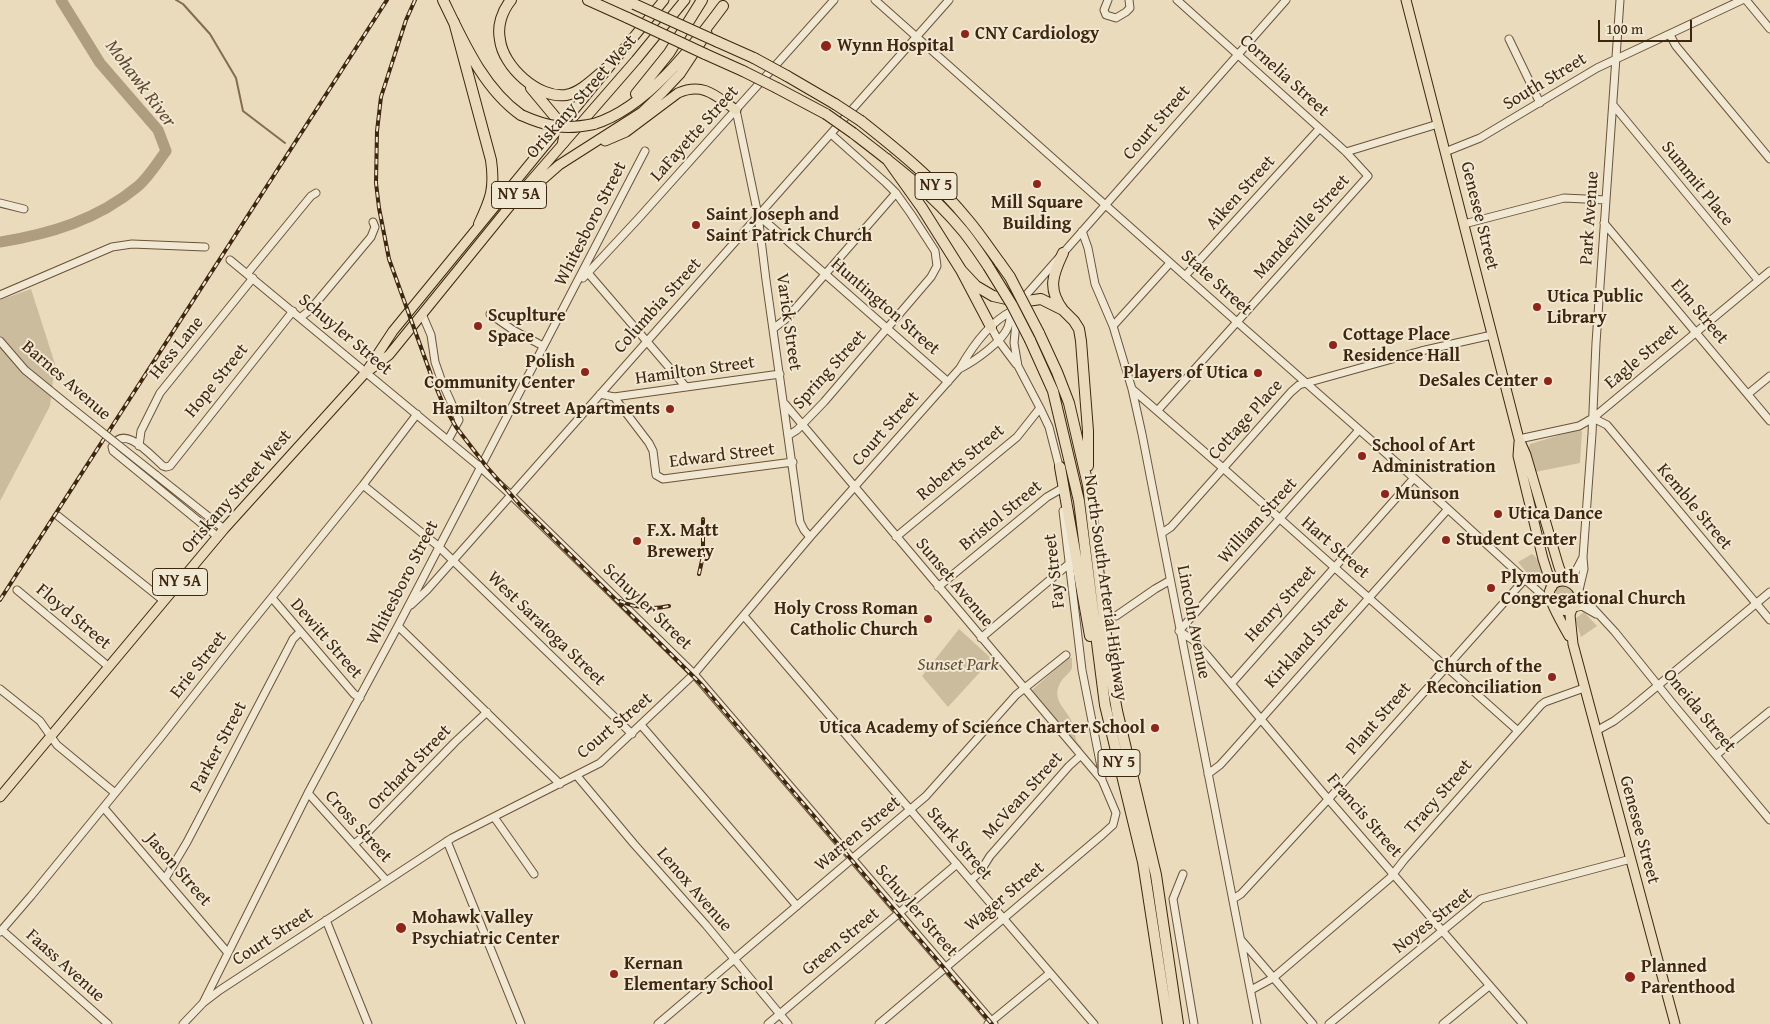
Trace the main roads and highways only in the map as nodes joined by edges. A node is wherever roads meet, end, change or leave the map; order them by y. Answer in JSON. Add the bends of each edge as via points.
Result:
{"nodes":[{"id":1,"x":443,"y":0,"type":"edge"},
{"id":2,"x":511,"y":0,"type":"edge"},
{"id":3,"x":588,"y":0,"type":"edge"},
{"id":4,"x":664,"y":0,"type":"edge"},
{"id":5,"x":685,"y":0,"type":"edge"},
{"id":6,"x":702,"y":0,"type":"edge"},
{"id":7,"x":1406,"y":0,"type":"edge"},
{"id":8,"x":630,"y":2,"type":"edge"},
{"id":9,"x":725,"y":3,"type":"edge"},
{"id":10,"x":454,"y":22,"type":"junction"},
{"id":11,"x":608,"y":67,"type":"junction"},
{"id":12,"x":526,"y":82,"type":"junction"},
{"id":13,"x":736,"y":110,"type":"road end"},
{"id":14,"x":561,"y":124,"type":"junction"},
{"id":15,"x":594,"y":124,"type":"junction"},
{"id":16,"x":563,"y":143,"type":"junction"},
{"id":17,"x":590,"y":145,"type":"junction"},
{"id":18,"x":887,"y":159,"type":"junction"},
{"id":19,"x":505,"y":212,"type":"junction"},
{"id":20,"x":479,"y":224,"type":"junction"},
{"id":21,"x":1063,"y":253,"type":"road end"},
{"id":22,"x":962,"y":270,"type":"junction"},
{"id":23,"x":1063,"y":310,"type":"junction"},
{"id":24,"x":991,"y":327,"type":"road end"},
{"id":25,"x":366,"y":372,"type":"junction"},
{"id":26,"x":1519,"y":439,"type":"junction"},
{"id":27,"x":1060,"y":467,"type":"road end"},
{"id":28,"x":1088,"y":485,"type":"junction"},
{"id":29,"x":1569,"y":581,"type":"junction"},
{"id":30,"x":1551,"y":588,"type":"junction"},
{"id":31,"x":1553,"y":606,"type":"junction"},
{"id":32,"x":1573,"y":608,"type":"junction"},
{"id":33,"x":1573,"y":644,"type":"junction"},
{"id":34,"x":1105,"y":705,"type":"junction"},
{"id":35,"x":0,"y":797,"type":"edge"},
{"id":36,"x":1168,"y":1024,"type":"edge"},
{"id":37,"x":1178,"y":1024,"type":"edge"},
{"id":38,"x":1675,"y":1024,"type":"edge"}],
"edges":[{"from":1,"to":10,"type":"highway"},
{"from":2,"to":12,"type":"highway","via":[[500,22],[499,38],[505,56]]},
{"from":3,"to":18,"type":"highway","name":"North-South Arterial Highway","number":"NY 5","bridge":true,"via":[[778,88],[826,114]]},
{"from":4,"to":11,"type":"main road","name":"Oriskany Street West","number":"NY 5A"},
{"from":5,"to":16,"type":"main road","name":"Oriskany Street West","number":"NY 5A"},
{"from":6,"to":15,"type":"highway","via":[[673,47],[644,85]]},
{"from":7,"to":26,"type":"main road","name":"Genesee Street"},
{"from":8,"to":28,"type":"highway","name":"North-South Arterial Highway","number":"NY 5","bridge":true,"via":[[754,58],[862,121],[905,156],[967,219],[1013,284],[1057,372],[1069,403]]},
{"from":9,"to":15,"type":"highway","via":[[677,64],[648,91],[614,117]]},
{"from":9,"to":17,"type":"main road","via":[[700,46],[663,92],[642,112]]},
{"from":10,"to":15,"type":"highway","bridge":true,"via":[[482,73],[511,108],[540,123],[556,127]]},
{"from":10,"to":20,"type":"highway","via":[[494,177],[488,206]]},
{"from":11,"to":12,"type":"highway","via":[[574,93],[564,95],[539,90]]},
{"from":11,"to":14,"type":"main road","name":"Oriskany Street West","number":"NY 5A"},
{"from":12,"to":14,"type":"highway"},
{"from":13,"to":17,"type":"main road","via":[[712,92],[685,90],[626,132]]},
{"from":14,"to":16,"type":"highway","via":[[565,132]]},
{"from":14,"to":20,"type":"main road","name":"Oriskany Street West","number":"NY 5A"},
{"from":16,"to":19,"type":"main road","name":"Oriskany Street West","number":"NY 5A"},
{"from":17,"to":19,"type":"main road","via":[[559,165]]},
{"from":18,"to":22,"type":"highway"},
{"from":18,"to":34,"type":"highway","name":"North-South Arterial Highway","number":"NY 5","bridge":true,"via":[[946,213],[988,266],[1012,305],[1053,391],[1078,501]]},
{"from":19,"to":25,"type":"main road","name":"Oriskany Street West","number":"NY 5A","via":[[389,355]]},
{"from":20,"to":25,"type":"main road","name":"Oriskany Street West","number":"NY 5A","via":[[393,331]]},
{"from":21,"to":23,"type":"highway","via":[[1052,282]]},
{"from":22,"to":23,"type":"highway","via":[[985,292],[1020,302],[1041,299]]},
{"from":22,"to":24,"type":"highway"},
{"from":23,"to":28,"type":"highway","via":[[1079,329],[1081,341],[1088,431]]},
{"from":25,"to":35,"type":"main road","name":"Oriskany Street West","number":"NY 5A","via":[[224,529]]},
{"from":26,"to":29,"type":"main road","name":"Genesee Street","via":[[1562,576]]},
{"from":26,"to":30,"type":"main road","name":"Genesee Street","via":[[1518,456]]},
{"from":27,"to":34,"type":"highway"},
{"from":28,"to":37,"type":"highway","name":"North-South Arterial Highway","number":"NY 5","via":[[1111,676],[1156,875]]},
{"from":29,"to":30,"type":"main road","via":[[1558,582]]},
{"from":29,"to":32,"type":"main road","via":[[1579,591],[1579,601]]},
{"from":30,"to":31,"type":"main road","via":[[1549,594]]},
{"from":31,"to":32,"type":"main road","via":[[1564,611]]},
{"from":31,"to":33,"type":"main road","name":"Genesee Street"},
{"from":32,"to":33,"type":"main road","name":"Genesee Street","via":[[1570,615]]},
{"from":33,"to":38,"type":"main road","name":"Genesee Street"},
{"from":34,"to":36,"type":"highway","name":"North-South Arterial Highway","number":"NY 5","via":[[1143,862]]}]}
